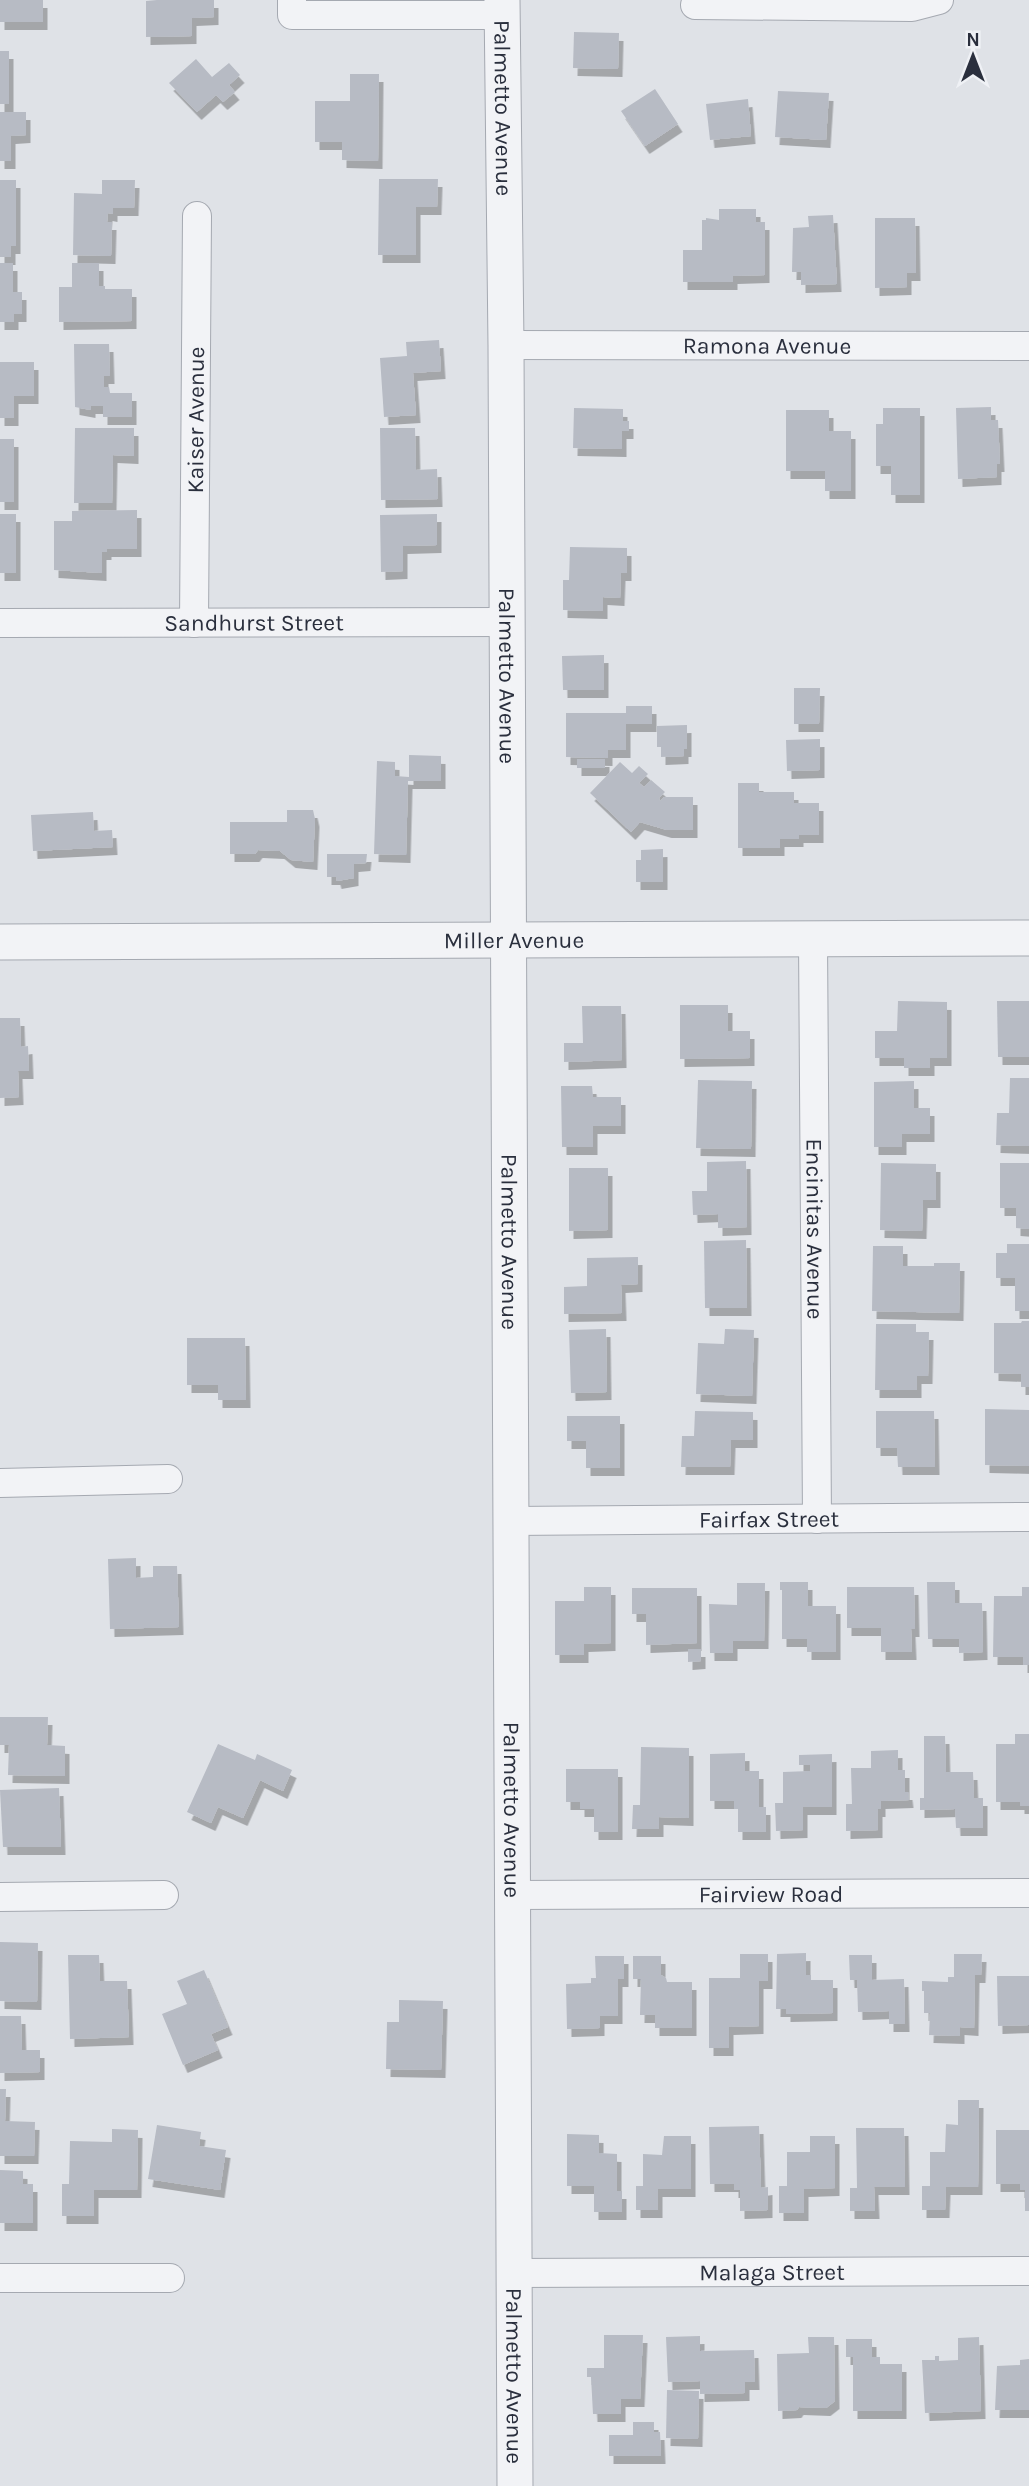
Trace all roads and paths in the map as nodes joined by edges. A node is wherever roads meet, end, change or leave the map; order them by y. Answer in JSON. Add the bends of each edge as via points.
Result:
{"nodes":[{"id":1,"x":939,"y":0,"type":"edge"},
{"id":2,"x":695,"y":5,"type":"dead end"},
{"id":3,"x":502,"y":7,"type":"edge"},
{"id":4,"x":292,"y":8,"type":"edge"},
{"id":5,"x":197,"y":216,"type":"dead end"},
{"id":6,"x":506,"y":345,"type":"junction"},
{"id":7,"x":1029,"y":346,"type":"edge"},
{"id":8,"x":506,"y":622,"type":"junction"},
{"id":9,"x":0,"y":624,"type":"edge"},
{"id":10,"x":194,"y":624,"type":"junction"},
{"id":11,"x":1029,"y":938,"type":"edge"},
{"id":12,"x":813,"y":939,"type":"junction"},
{"id":13,"x":508,"y":940,"type":"junction"},
{"id":14,"x":0,"y":942,"type":"edge"},
{"id":15,"x":168,"y":1479,"type":"dead end"},
{"id":16,"x":0,"y":1483,"type":"edge"},
{"id":17,"x":1029,"y":1517,"type":"edge"},
{"id":18,"x":817,"y":1519,"type":"junction"},
{"id":19,"x":510,"y":1521,"type":"junction"},
{"id":20,"x":1029,"y":1893,"type":"edge"},
{"id":21,"x":164,"y":1895,"type":"dead end"},
{"id":22,"x":512,"y":1895,"type":"junction"},
{"id":23,"x":0,"y":1897,"type":"edge"},
{"id":24,"x":1029,"y":2271,"type":"edge"},
{"id":25,"x":513,"y":2273,"type":"junction"},
{"id":26,"x":0,"y":2278,"type":"edge"},
{"id":27,"x":170,"y":2278,"type":"dead end"},
{"id":28,"x":515,"y":2486,"type":"edge"}],
"edges":[{"from":1,"to":2,"type":"street","via":[[912,7]]},
{"from":3,"to":4,"type":"street"},
{"from":3,"to":6,"type":"street","name":"Palmetto Avenue"},
{"from":5,"to":10,"type":"street","name":"Kaiser Avenue"},
{"from":6,"to":7,"type":"street","name":"Ramona Avenue"},
{"from":6,"to":8,"type":"street","name":"Palmetto Avenue"},
{"from":8,"to":10,"type":"street","name":"Sandhurst Street"},
{"from":8,"to":13,"type":"street","name":"Palmetto Avenue"},
{"from":9,"to":10,"type":"street","name":"Sandhurst Street"},
{"from":11,"to":12,"type":"street","name":"Miller Avenue"},
{"from":12,"to":13,"type":"street","name":"Miller Avenue"},
{"from":12,"to":18,"type":"street","name":"Encinitas Avenue"},
{"from":13,"to":14,"type":"street","name":"Miller Avenue"},
{"from":13,"to":19,"type":"street","name":"Palmetto Avenue"},
{"from":15,"to":16,"type":"street"},
{"from":17,"to":18,"type":"street","name":"Fairfax Street"},
{"from":18,"to":19,"type":"street","name":"Fairfax Street"},
{"from":19,"to":22,"type":"street","name":"Palmetto Avenue"},
{"from":20,"to":22,"type":"street","name":"Fairview Road"},
{"from":21,"to":23,"type":"street"},
{"from":22,"to":25,"type":"street","name":"Palmetto Avenue"},
{"from":24,"to":25,"type":"street","name":"Malaga Street"},
{"from":25,"to":28,"type":"street","name":"Palmetto Avenue"},
{"from":26,"to":27,"type":"street"}]}
